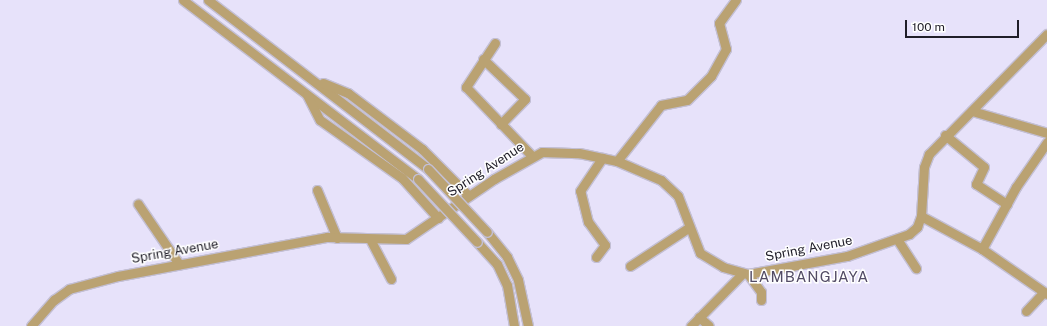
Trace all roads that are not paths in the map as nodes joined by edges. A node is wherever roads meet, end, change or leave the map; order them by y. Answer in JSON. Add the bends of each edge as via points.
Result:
{"nodes":[{"id":1,"x":182,"y":0,"type":"edge"},
{"id":2,"x":208,"y":0,"type":"edge"},
{"id":3,"x":736,"y":0,"type":"edge"},
{"id":4,"x":1046,"y":38,"type":"edge"},
{"id":5,"x":495,"y":43,"type":"dead end"},
{"id":6,"x":483,"y":59,"type":"junction"},
{"id":7,"x":316,"y":80,"type":"junction"},
{"id":8,"x":306,"y":92,"type":"junction"},
{"id":9,"x":972,"y":111,"type":"junction"},
{"id":10,"x":501,"y":124,"type":"junction"},
{"id":11,"x":1047,"y":133,"type":"edge"},
{"id":12,"x":945,"y":135,"type":"junction"},
{"id":13,"x":1047,"y":142,"type":"edge"},
{"id":14,"x":531,"y":155,"type":"junction"},
{"id":15,"x":602,"y":158,"type":"junction"},
{"id":16,"x":617,"y":161,"type":"junction"},
{"id":17,"x":317,"y":190,"type":"dead end"},
{"id":18,"x":469,"y":196,"type":"junction"},
{"id":19,"x":138,"y":204,"type":"dead end"},
{"id":20,"x":1007,"y":204,"type":"junction"},
{"id":21,"x":921,"y":216,"type":"junction"},
{"id":22,"x":438,"y":218,"type":"junction"},
{"id":23,"x":688,"y":228,"type":"junction"},
{"id":24,"x":337,"y":238,"type":"junction"},
{"id":25,"x":897,"y":239,"type":"junction"},
{"id":26,"x":372,"y":240,"type":"junction"},
{"id":27,"x":982,"y":249,"type":"junction"},
{"id":28,"x":596,"y":256,"type":"dead end"},
{"id":29,"x":179,"y":264,"type":"junction"},
{"id":30,"x":630,"y":266,"type":"dead end"},
{"id":31,"x":916,"y":268,"type":"dead end"},
{"id":32,"x":745,"y":274,"type":"junction"},
{"id":33,"x":391,"y":279,"type":"dead end"},
{"id":34,"x":1045,"y":290,"type":"edge"},
{"id":35,"x":761,"y":300,"type":"dead end"},
{"id":36,"x":1026,"y":311,"type":"dead end"},
{"id":37,"x":699,"y":317,"type":"junction"},
{"id":38,"x":30,"y":326,"type":"edge"},
{"id":39,"x":514,"y":326,"type":"edge"},
{"id":40,"x":528,"y":326,"type":"edge"},
{"id":41,"x":691,"y":326,"type":"edge"},
{"id":42,"x":709,"y":326,"type":"edge"}],
"edges":[{"from":1,"to":8,"type":"street"},
{"from":2,"to":7,"type":"street"},
{"from":3,"to":16,"type":"street","via":[[719,22],[726,49],[711,76],[687,100],[661,105]]},
{"from":4,"to":9,"type":"street","name":"Spring Avenue"},
{"from":5,"to":6,"type":"street"},
{"from":6,"to":10,"type":"street","via":[[466,87]]},
{"from":6,"to":10,"type":"street","via":[[525,99]]},
{"from":7,"to":18,"type":"street","via":[[348,92],[422,149]]},
{"from":7,"to":40,"type":"street","bridge":true,"via":[[428,169],[487,232],[507,257],[518,280]]},
{"from":8,"to":22,"type":"street","via":[[320,120],[402,178]]},
{"from":8,"to":39,"type":"street","bridge":true,"via":[[418,179],[497,264],[507,285]]},
{"from":9,"to":11,"type":"street"},
{"from":9,"to":12,"type":"street","name":"Spring Avenue"},
{"from":10,"to":14,"type":"street"},
{"from":12,"to":20,"type":"street","via":[[984,166],[976,184]]},
{"from":12,"to":21,"type":"street","name":"Spring Avenue","via":[[925,160]]},
{"from":13,"to":20,"type":"street"},
{"from":14,"to":15,"type":"street","name":"Spring Avenue","via":[[557,151]]},
{"from":14,"to":18,"type":"street","name":"Spring Avenue"},
{"from":15,"to":16,"type":"street","name":"Spring Avenue"},
{"from":15,"to":28,"type":"street","via":[[580,191],[588,222],[605,245]]},
{"from":16,"to":23,"type":"street","name":"Spring Avenue","via":[[672,187]]},
{"from":17,"to":24,"type":"street"},
{"from":18,"to":22,"type":"street","name":"Spring Avenue"},
{"from":19,"to":29,"type":"street"},
{"from":20,"to":27,"type":"street"},
{"from":21,"to":25,"type":"street","name":"Spring Avenue","via":[[914,230]]},
{"from":21,"to":27,"type":"street"},
{"from":22,"to":26,"type":"street","name":"Spring Avenue","via":[[406,239]]},
{"from":23,"to":30,"type":"street"},
{"from":23,"to":32,"type":"street","name":"Spring Avenue","via":[[700,253],[714,264]]},
{"from":24,"to":26,"type":"street","name":"Spring Avenue"},
{"from":24,"to":29,"type":"street","name":"Spring Avenue"},
{"from":25,"to":31,"type":"street"},
{"from":25,"to":32,"type":"street","name":"Spring Avenue","via":[[847,256]]},
{"from":26,"to":33,"type":"street"},
{"from":27,"to":34,"type":"street"},
{"from":29,"to":38,"type":"street","name":"Spring Avenue","via":[[70,289],[54,300]]},
{"from":32,"to":35,"type":"street","via":[[761,292]]},
{"from":32,"to":37,"type":"street"},
{"from":34,"to":36,"type":"street"},
{"from":37,"to":41,"type":"street"},
{"from":37,"to":42,"type":"street"}]}
